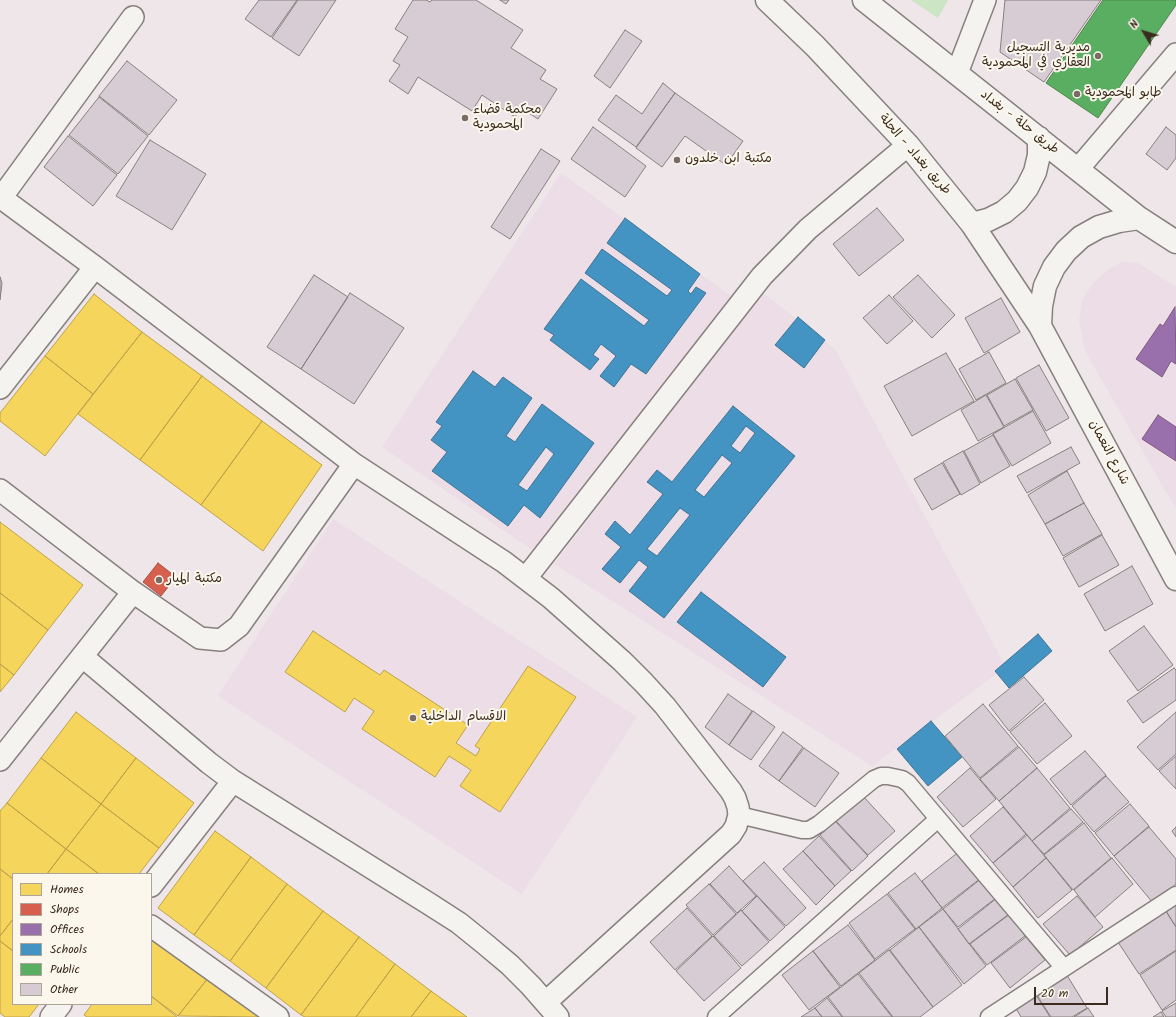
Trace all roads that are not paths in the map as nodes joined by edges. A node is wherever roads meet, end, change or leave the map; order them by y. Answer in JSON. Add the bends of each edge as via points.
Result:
{"nodes":[{"id":1,"x":767,"y":0,"type":"edge"},
{"id":2,"x":864,"y":0,"type":"edge"},
{"id":3,"x":985,"y":0,"type":"edge"},
{"id":4,"x":133,"y":17,"type":"dead end"},
{"id":5,"x":1176,"y":54,"type":"edge"},
{"id":6,"x":957,"y":73,"type":"junction"},
{"id":7,"x":1039,"y":138,"type":"junction"},
{"id":8,"x":908,"y":145,"type":"junction"},
{"id":9,"x":1078,"y":169,"type":"junction"},
{"id":10,"x":0,"y":198,"type":"edge"},
{"id":11,"x":1139,"y":218,"type":"junction"},
{"id":12,"x":972,"y":224,"type":"junction"},
{"id":13,"x":1176,"y":242,"type":"edge"},
{"id":14,"x":95,"y":267,"type":"junction"},
{"id":15,"x":1040,"y":326,"type":"junction"},
{"id":16,"x":0,"y":388,"type":"edge"},
{"id":17,"x":354,"y":464,"type":"junction"},
{"id":18,"x":0,"y":490,"type":"edge"},
{"id":19,"x":526,"y":578,"type":"junction"},
{"id":20,"x":1176,"y":579,"type":"edge"},
{"id":21,"x":134,"y":592,"type":"junction"},
{"id":22,"x":83,"y":657,"type":"junction"},
{"id":23,"x":0,"y":760,"type":"edge"},
{"id":24,"x":232,"y":781,"type":"junction"},
{"id":25,"x":739,"y":816,"type":"junction"},
{"id":26,"x":938,"y":819,"type":"junction"},
{"id":27,"x":152,"y":885,"type":"edge"},
{"id":28,"x":1176,"y":894,"type":"edge"},
{"id":29,"x":152,"y":927,"type":"edge"},
{"id":30,"x":1064,"y":968,"type":"junction"},
{"id":31,"x":59,"y":1005,"type":"edge"},
{"id":32,"x":552,"y":1010,"type":"edge"},
{"id":33,"x":51,"y":1017,"type":"edge"},
{"id":34,"x":277,"y":1017,"type":"edge"},
{"id":35,"x":716,"y":1017,"type":"edge"},
{"id":36,"x":989,"y":1017,"type":"edge"}],
"edges":[{"from":1,"to":8,"type":"main road","name":"طريق بغداد - الحلة","via":[[815,46]]},
{"from":2,"to":6,"type":"main road","name":"طريق حلة - بغداد"},
{"from":3,"to":6,"type":"street"},
{"from":4,"to":10,"type":"street"},
{"from":5,"to":9,"type":"street"},
{"from":6,"to":7,"type":"main road","name":"طريق حلة - بغداد"},
{"from":7,"to":9,"type":"main road","name":"طريق حلة - بغداد"},
{"from":7,"to":12,"type":"main road","via":[[1035,172],[1017,201],[998,215]]},
{"from":8,"to":12,"type":"main road","name":"طريق بغداد - الحلة"},
{"from":8,"to":19,"type":"street","via":[[808,229],[762,276]]},
{"from":9,"to":11,"type":"main road","name":"طريق حلة - بغداد"},
{"from":10,"to":14,"type":"street"},
{"from":11,"to":13,"type":"main road","name":"طريق حلة - بغداد"},
{"from":11,"to":15,"type":"main road","via":[[1099,227],[1081,237],[1066,251],[1054,267],[1045,286]]},
{"from":12,"to":15,"type":"main road","name":"طريق بغداد - الحلة"},
{"from":14,"to":16,"type":"street"},
{"from":14,"to":17,"type":"street"},
{"from":15,"to":20,"type":"main road","name":"شارع النعمان"},
{"from":17,"to":19,"type":"street"},
{"from":17,"to":21,"type":"street","via":[[239,626],[221,640],[200,638]]},
{"from":18,"to":21,"type":"street"},
{"from":19,"to":25,"type":"street","via":[[622,661],[665,706],[731,791]]},
{"from":21,"to":22,"type":"street"},
{"from":22,"to":23,"type":"street"},
{"from":22,"to":24,"type":"street"},
{"from":24,"to":27,"type":"street"},
{"from":24,"to":32,"type":"street","via":[[459,923],[510,965]]},
{"from":25,"to":26,"type":"street","via":[[808,830],[870,782],[881,776],[888,776],[908,783]]},
{"from":25,"to":32,"type":"street","via":[[731,834]]},
{"from":26,"to":30,"type":"street"},
{"from":26,"to":35,"type":"street"},
{"from":28,"to":30,"type":"street"},
{"from":29,"to":34,"type":"street"},
{"from":30,"to":36,"type":"street"},
{"from":31,"to":33,"type":"street"}]}
